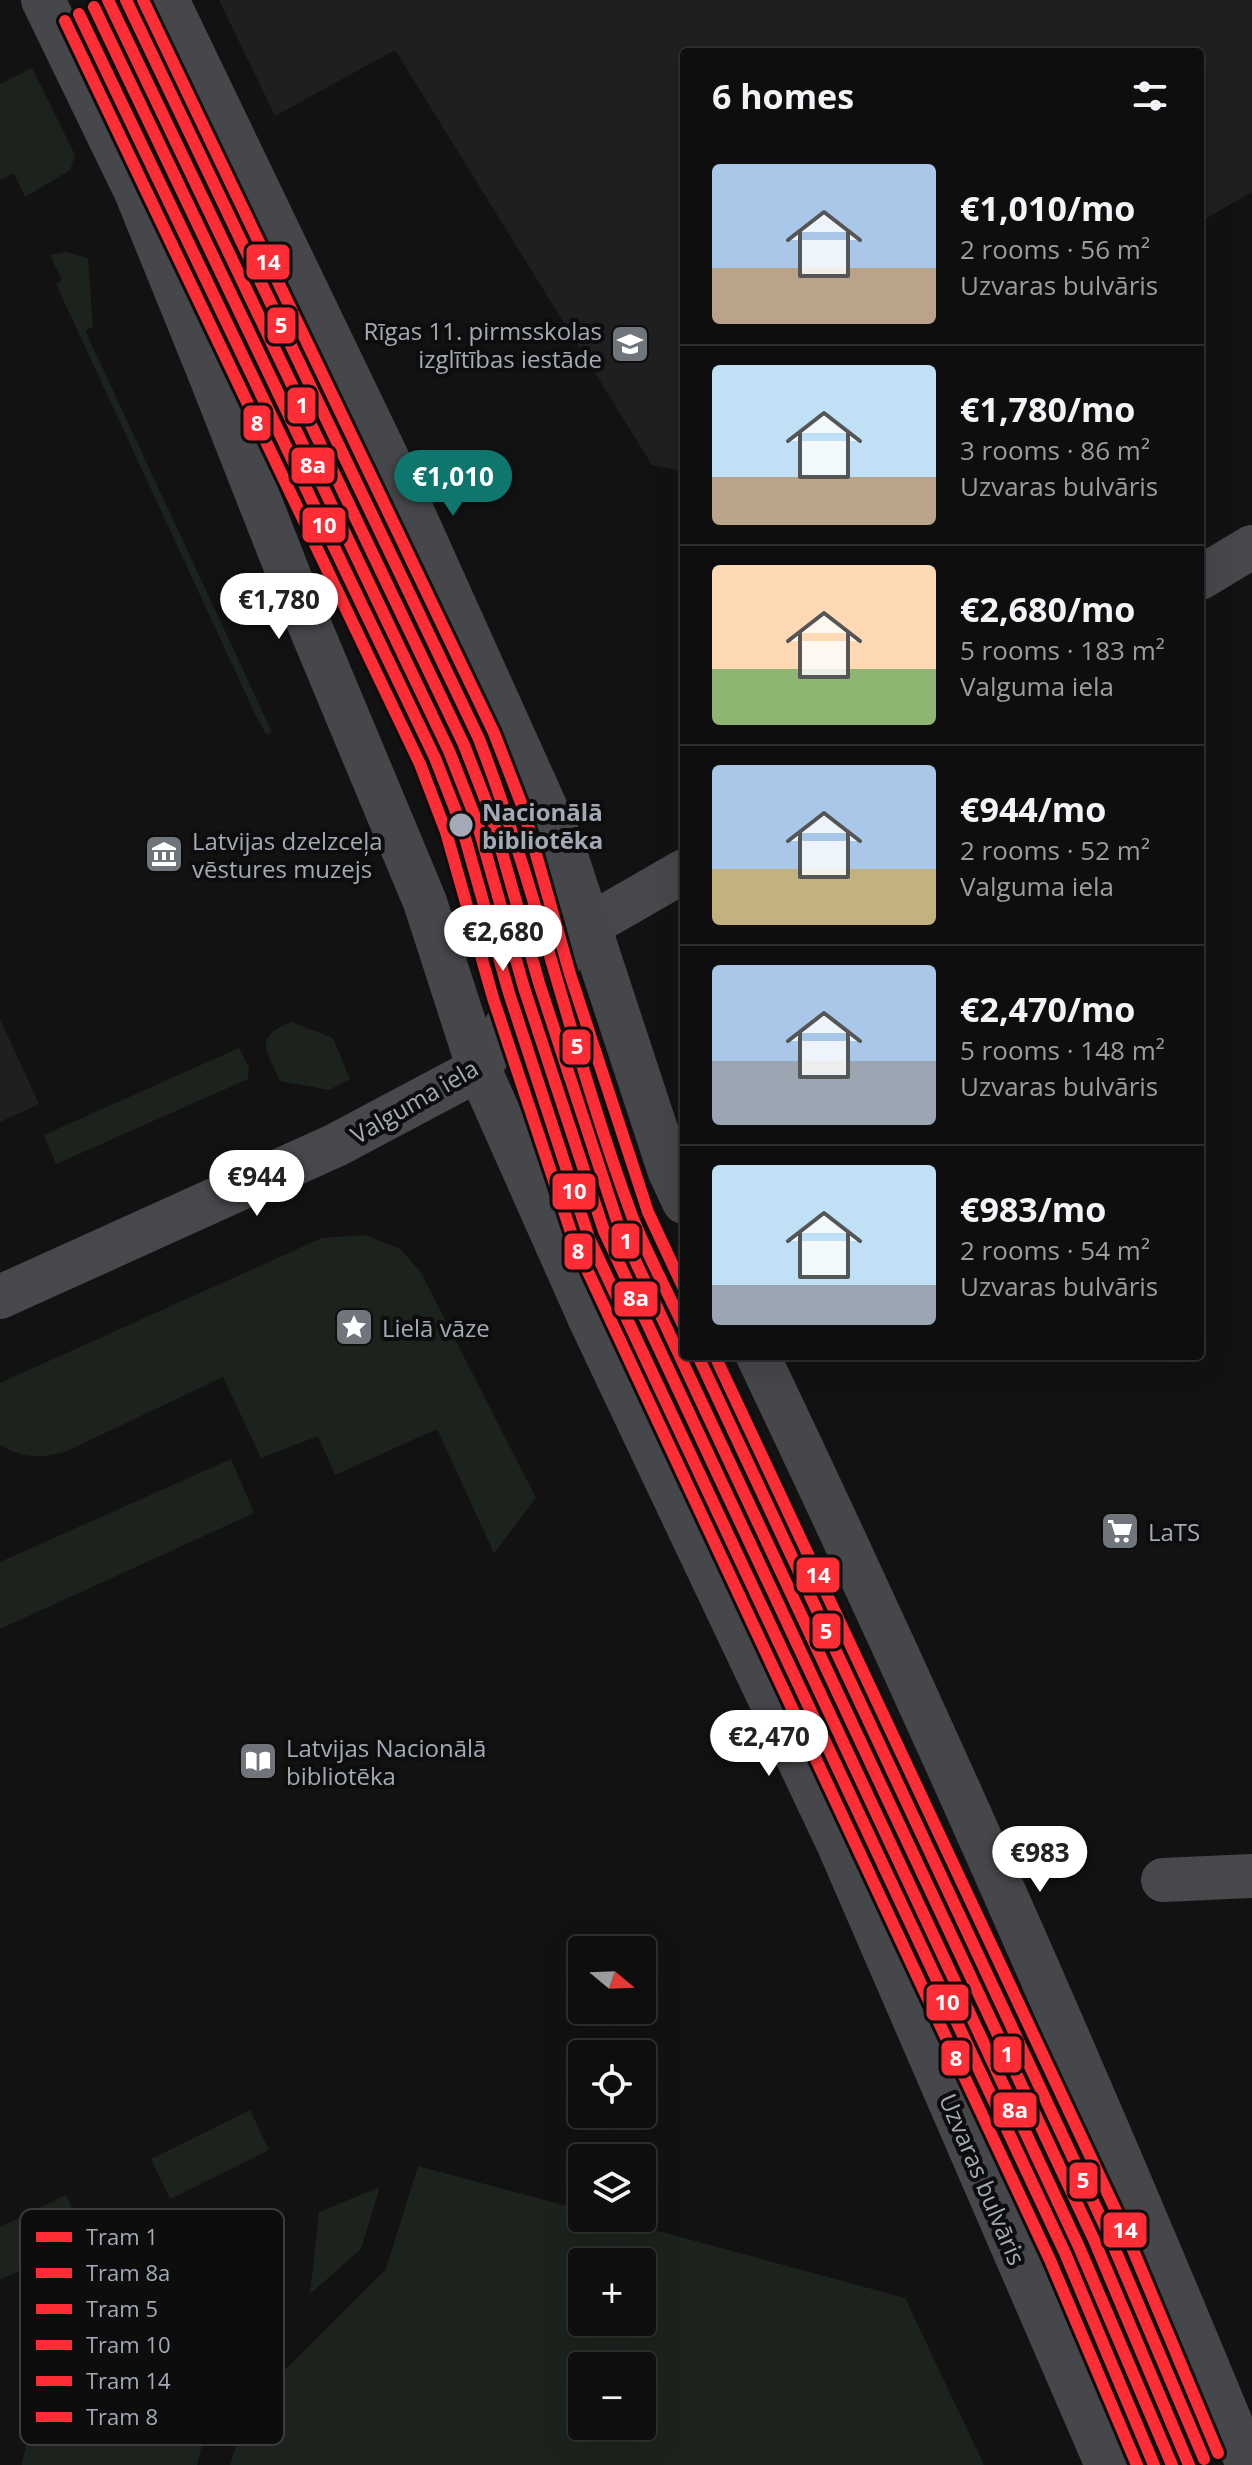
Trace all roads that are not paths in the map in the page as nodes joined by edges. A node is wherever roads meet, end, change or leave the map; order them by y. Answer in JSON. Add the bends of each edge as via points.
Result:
{"nodes":[{"id":1,"x":43,"y":0,"type":"edge"},
{"id":2,"x":167,"y":0,"type":"edge"},
{"id":3,"x":1252,"y":547,"type":"edge"},
{"id":4,"x":1204,"y":576,"type":"edge"},
{"id":5,"x":680,"y":873,"type":"edge"},
{"id":6,"x":590,"y":925,"type":"junction"},
{"id":7,"x":479,"y":1069,"type":"junction"},
{"id":8,"x":680,"y":1193,"type":"edge"},
{"id":9,"x":0,"y":1297,"type":"edge"},
{"id":10,"x":760,"y":1360,"type":"edge"},
{"id":11,"x":1252,"y":1876,"type":"edge"},
{"id":12,"x":1163,"y":1880,"type":"dead end"},
{"id":13,"x":1107,"y":2465,"type":"edge"},
{"id":14,"x":1248,"y":2465,"type":"edge"}],
"edges":[{"from":1,"to":7,"type":"main road","name":"Uzvaras bulvāris","via":[[136,192],[198,344],[425,902]]},
{"from":2,"to":6,"type":"main road","via":[[409,504],[562,844]]},
{"from":3,"to":4,"type":"street"},
{"from":5,"to":6,"type":"street","name":"Valguma iela"},
{"from":6,"to":7,"type":"street","name":"Valguma iela","via":[[517,1009]]},
{"from":6,"to":8,"type":"main road"},
{"from":7,"to":9,"type":"street","name":"Valguma iela","via":[[336,1145]]},
{"from":7,"to":13,"type":"main road","name":"Uzvaras bulvāris","via":[[590,1319],[838,1843]]},
{"from":10,"to":14,"type":"main road","via":[[890,1635],[1171,2276]]},
{"from":11,"to":12,"type":"street"}]}
